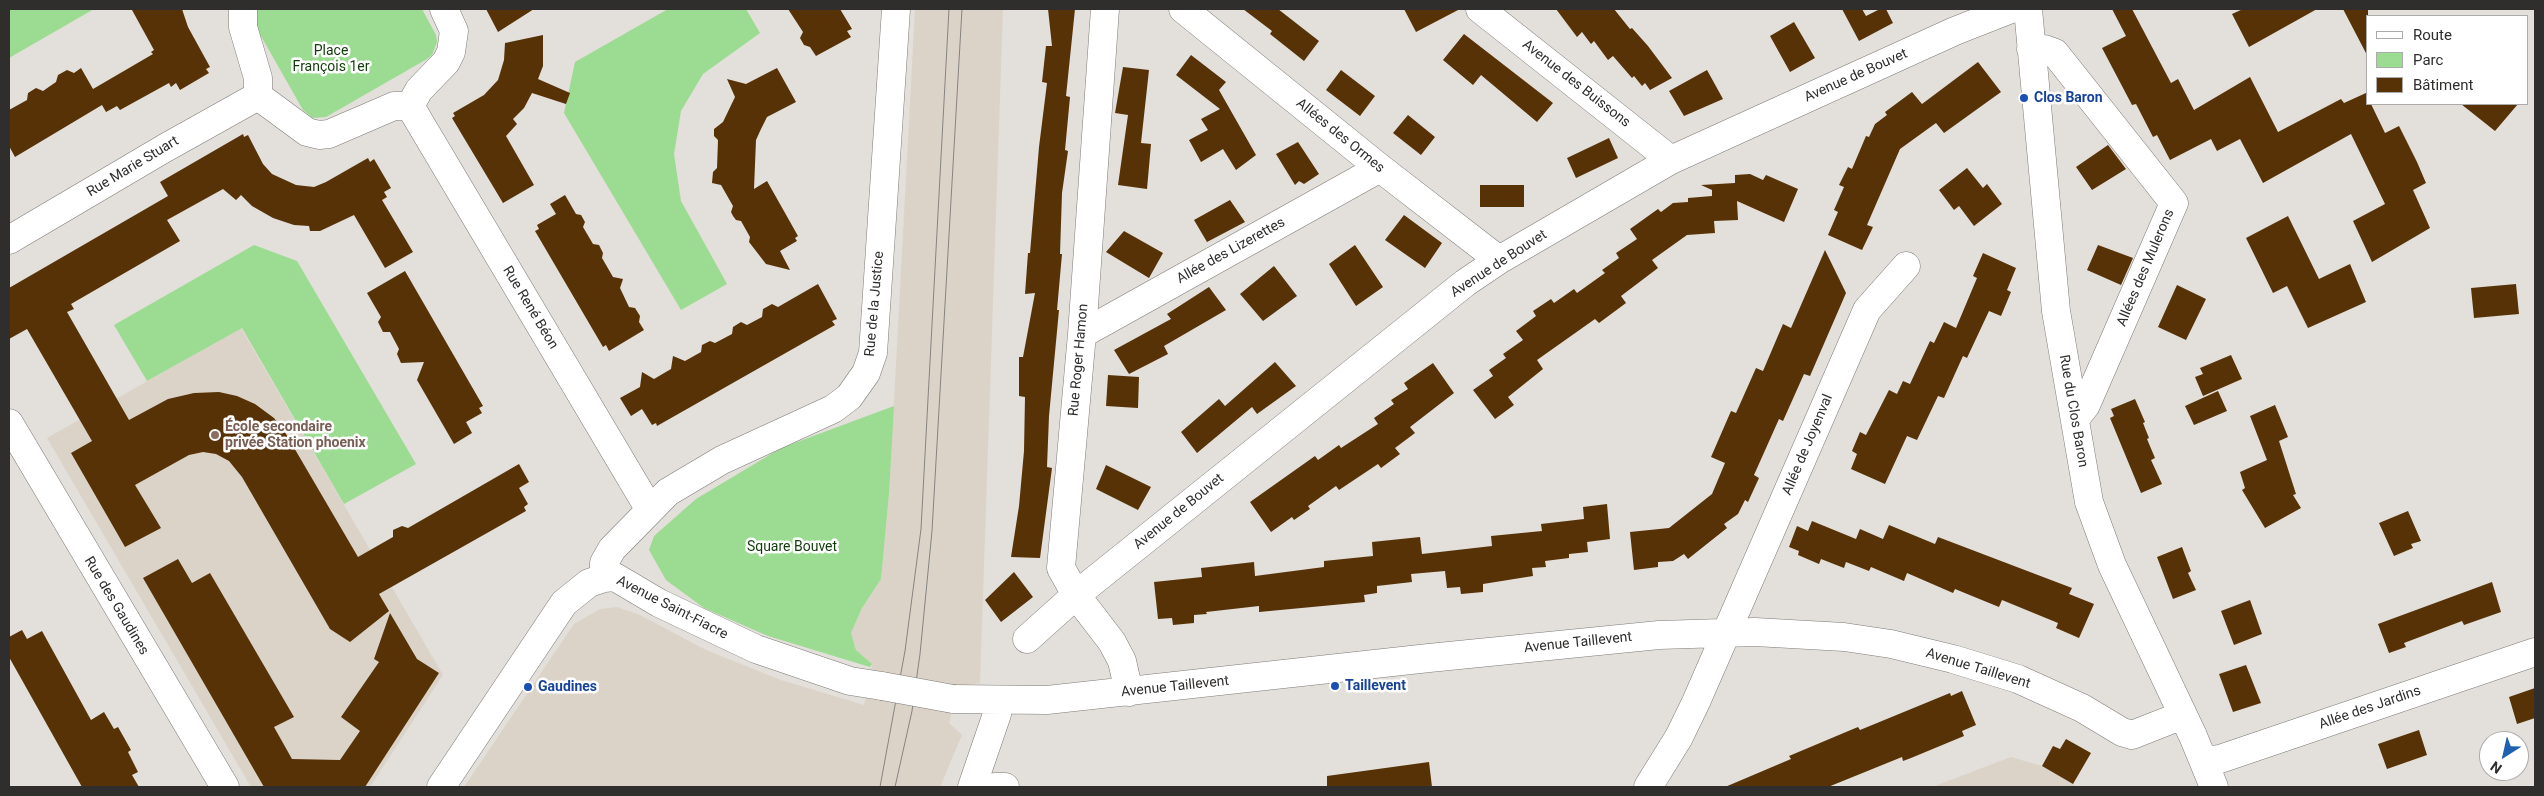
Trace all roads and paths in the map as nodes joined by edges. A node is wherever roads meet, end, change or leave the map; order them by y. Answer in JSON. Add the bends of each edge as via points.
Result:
{"nodes":[{"id":1,"x":243,"y":9,"type":"edge"},
{"id":2,"x":444,"y":9,"type":"edge"},
{"id":3,"x":896,"y":9,"type":"edge"},
{"id":4,"x":1105,"y":9,"type":"edge"},
{"id":5,"x":1183,"y":9,"type":"edge"},
{"id":6,"x":1480,"y":9,"type":"edge"},
{"id":7,"x":2022,"y":9,"type":"edge"},
{"id":8,"x":2031,"y":49,"type":"junction"},
{"id":9,"x":258,"y":96,"type":"junction"},
{"id":10,"x":410,"y":106,"type":"junction"},
{"id":11,"x":1671,"y":160,"type":"junction"},
{"id":12,"x":1380,"y":168,"type":"junction"},
{"id":13,"x":9,"y":240,"type":"edge"},
{"id":14,"x":1499,"y":260,"type":"junction"},
{"id":15,"x":1906,"y":266,"type":"dead end"},
{"id":16,"x":1082,"y":334,"type":"junction"},
{"id":17,"x":2075,"y":419,"type":"junction"},
{"id":18,"x":9,"y":423,"type":"edge"},
{"id":19,"x":650,"y":510,"type":"junction"},
{"id":20,"x":604,"y":578,"type":"junction"},
{"id":21,"x":1076,"y":595,"type":"junction"},
{"id":22,"x":1726,"y":634,"type":"junction"},
{"id":23,"x":1027,"y":639,"type":"dead end"},
{"id":24,"x":2535,"y":652,"type":"edge"},
{"id":25,"x":1129,"y":692,"type":"junction"},
{"id":26,"x":953,"y":698,"type":"joint"},
{"id":27,"x":999,"y":701,"type":"junction"},
{"id":28,"x":2183,"y":715,"type":"junction"},
{"id":29,"x":2204,"y":761,"type":"junction"},
{"id":30,"x":226,"y":787,"type":"edge"},
{"id":31,"x":441,"y":787,"type":"edge"},
{"id":32,"x":972,"y":787,"type":"edge"},
{"id":33,"x":995,"y":787,"type":"edge"},
{"id":34,"x":1005,"y":787,"type":"edge"},
{"id":35,"x":1648,"y":787,"type":"edge"},
{"id":36,"x":2214,"y":787,"type":"edge"}],
"edges":[{"from":1,"to":9,"type":"street","via":[[243,27],[258,78]]},
{"from":2,"to":10,"type":"street","via":[[454,31],[452,52]]},
{"from":3,"to":19,"type":"street","name":"Rue de la Justice","via":[[873,353],[866,374],[849,397],[833,408],[722,460],[668,492]]},
{"from":4,"to":16,"type":"street","name":"Rue Roger Hamon"},
{"from":5,"to":12,"type":"street","name":"Allées des Ormes"},
{"from":6,"to":11,"type":"street","name":"Avenue des Buissons"},
{"from":7,"to":8,"type":"street","name":"Rue du Clos Baron"},
{"from":7,"to":11,"type":"street","name":"Avenue de Bouvet","via":[[1955,31]]},
{"from":8,"to":17,"type":"street","name":"Rue du Clos Baron","via":[[2056,311]]},
{"from":8,"to":17,"type":"street","name":"Allées des Mulerons","via":[[2055,53],[2174,203],[2086,405]]},
{"from":9,"to":10,"type":"street","via":[[307,132],[319,134],[330,134],[394,106]]},
{"from":9,"to":13,"type":"street","name":"Rue Marie Stuart"},
{"from":10,"to":19,"type":"street","name":"Rue René Béon"},
{"from":11,"to":14,"type":"street","name":"Avenue de Bouvet"},
{"from":12,"to":14,"type":"street","name":"Allées des Ormes"},
{"from":12,"to":16,"type":"street","name":"Allée des Lizerettes"},
{"from":14,"to":21,"type":"street","name":"Avenue de Bouvet","via":[[1465,283]]},
{"from":15,"to":22,"type":"street","name":"Allée de Joyenval","via":[[1866,310]]},
{"from":16,"to":21,"type":"street","name":"Rue Roger Hamon","via":[[1061,568]]},
{"from":17,"to":28,"type":"street","name":"Rue du Clos Baron","via":[[2089,502],[2112,565]]},
{"from":18,"to":30,"type":"street","name":"Rue des Gaudines"},
{"from":19,"to":20,"type":"street","name":"Rue de la Justice","via":[[612,548],[604,563]]},
{"from":20,"to":26,"type":"street","name":"Avenue Saint-Fiacre","bridge":true,"via":[[615,577],[659,603],[756,649],[850,681]]},
{"from":20,"to":31,"type":"street","name":"Avenue Saint-Fiacre","via":[[589,583],[564,603]]},
{"from":21,"to":23,"type":"street","name":"Avenue de Bouvet"},
{"from":21,"to":25,"type":"street","name":"Rue Roger Hamon","via":[[1112,642],[1122,661]]},
{"from":22,"to":25,"type":"street","name":"Avenue Taillevent","via":[[1659,635]]},
{"from":22,"to":28,"type":"street","name":"Avenue Taillevent","via":[[1775,633],[1844,638],[1891,644],[1953,659],[2018,679],[2132,735]]},
{"from":22,"to":35,"type":"street","name":"Allée de Joyenval","via":[[1679,737]]},
{"from":24,"to":29,"type":"street","name":"Allée des Jardins","via":[[2220,759]]},
{"from":25,"to":27,"type":"street","name":"Avenue Taillevent"},
{"from":26,"to":27,"type":"street","name":"Avenue Taillevent"},
{"from":27,"to":32,"type":"street"},
{"from":28,"to":29,"type":"street","name":"Rue du Clos Baron"},
{"from":29,"to":36,"type":"street","name":"Rue du Clos Baron"},
{"from":33,"to":34,"type":"street"}]}
